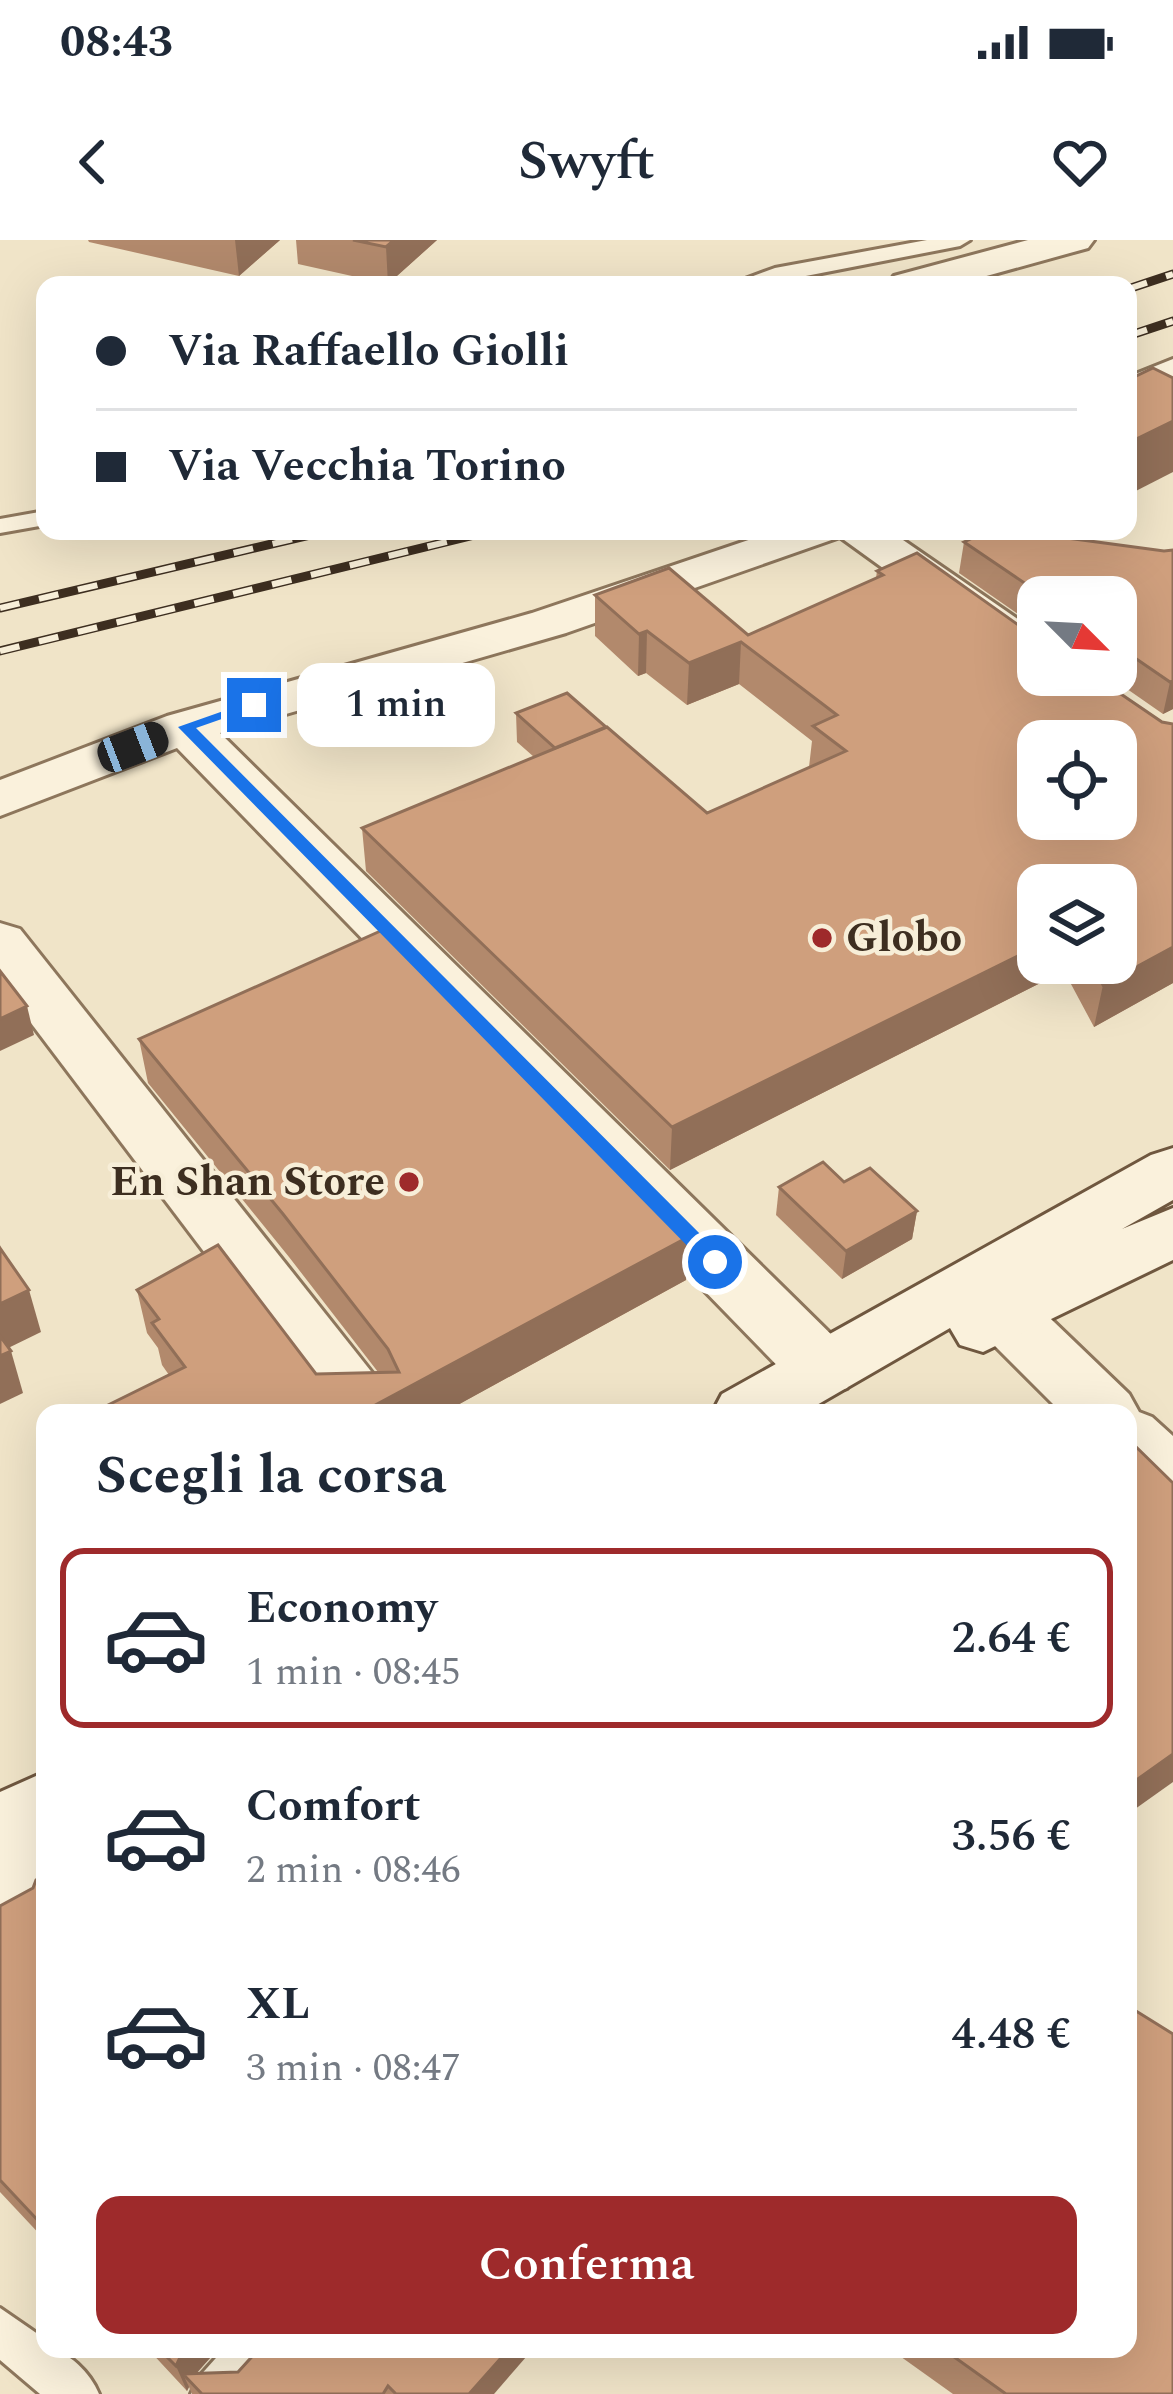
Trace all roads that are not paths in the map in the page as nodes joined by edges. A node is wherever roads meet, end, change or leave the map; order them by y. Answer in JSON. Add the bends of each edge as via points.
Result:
{"nodes":[{"id":1,"x":960,"y":240,"type":"edge"},
{"id":2,"x":1074,"y":240,"type":"edge"},
{"id":3,"x":768,"y":276,"type":"edge"},
{"id":4,"x":941,"y":276,"type":"edge"},
{"id":5,"x":1173,"y":372,"type":"edge"},
{"id":6,"x":1137,"y":389,"type":"edge"},
{"id":7,"x":36,"y":520,"type":"edge"},
{"id":8,"x":0,"y":526,"type":"edge"},
{"id":9,"x":727,"y":540,"type":"edge"},
{"id":10,"x":794,"y":540,"type":"edge"},
{"id":11,"x":872,"y":540,"type":"edge"},
{"id":12,"x":1017,"y":641,"type":"edge"},
{"id":13,"x":289,"y":695,"type":"junction"},
{"id":14,"x":185,"y":727,"type":"junction"},
{"id":15,"x":0,"y":799,"type":"edge"},
{"id":16,"x":0,"y":942,"type":"edge"},
{"id":17,"x":1173,"y":1171,"type":"edge"},
{"id":18,"x":1173,"y":1232,"type":"edge"},
{"id":19,"x":1004,"y":1315,"type":"junction"},
{"id":20,"x":828,"y":1391,"type":"edge"},
{"id":21,"x":358,"y":1404,"type":"edge"},
{"id":22,"x":780,"y":1404,"type":"edge"},
{"id":23,"x":1096,"y":1404,"type":"edge"},
{"id":24,"x":1137,"y":1445,"type":"edge"},
{"id":25,"x":1173,"y":1479,"type":"edge"},
{"id":26,"x":36,"y":1813,"type":"edge"},
{"id":27,"x":0,"y":1833,"type":"edge"},
{"id":28,"x":36,"y":1877,"type":"edge"},
{"id":29,"x":0,"y":1903,"type":"edge"},
{"id":30,"x":0,"y":2331,"type":"edge"},
{"id":31,"x":247,"y":2358,"type":"edge"},
{"id":32,"x":76,"y":2394,"type":"edge"},
{"id":33,"x":214,"y":2394,"type":"edge"}],
"edges":[{"from":1,"to":3,"type":"lane"},
{"from":2,"to":4,"type":"street"},
{"from":5,"to":6,"type":"street"},
{"from":7,"to":8,"type":"lane"},
{"from":9,"to":13,"type":"street","via":[[311,673]]},
{"from":10,"to":13,"type":"street","via":[[549,623]]},
{"from":11,"to":12,"type":"street"},
{"from":13,"to":14,"type":"street"},
{"from":14,"to":15,"type":"street"},
{"from":14,"to":20,"type":"street"},
{"from":16,"to":21,"type":"street"},
{"from":17,"to":20,"type":"street"},
{"from":18,"to":19,"type":"street"},
{"from":19,"to":20,"type":"street"},
{"from":19,"to":23,"type":"street"},
{"from":20,"to":22,"type":"street"},
{"from":24,"to":25,"type":"street"},
{"from":26,"to":27,"type":"street"},
{"from":28,"to":29,"type":"street"},
{"from":30,"to":32,"type":"lane"},
{"from":31,"to":33,"type":"lane"}]}
